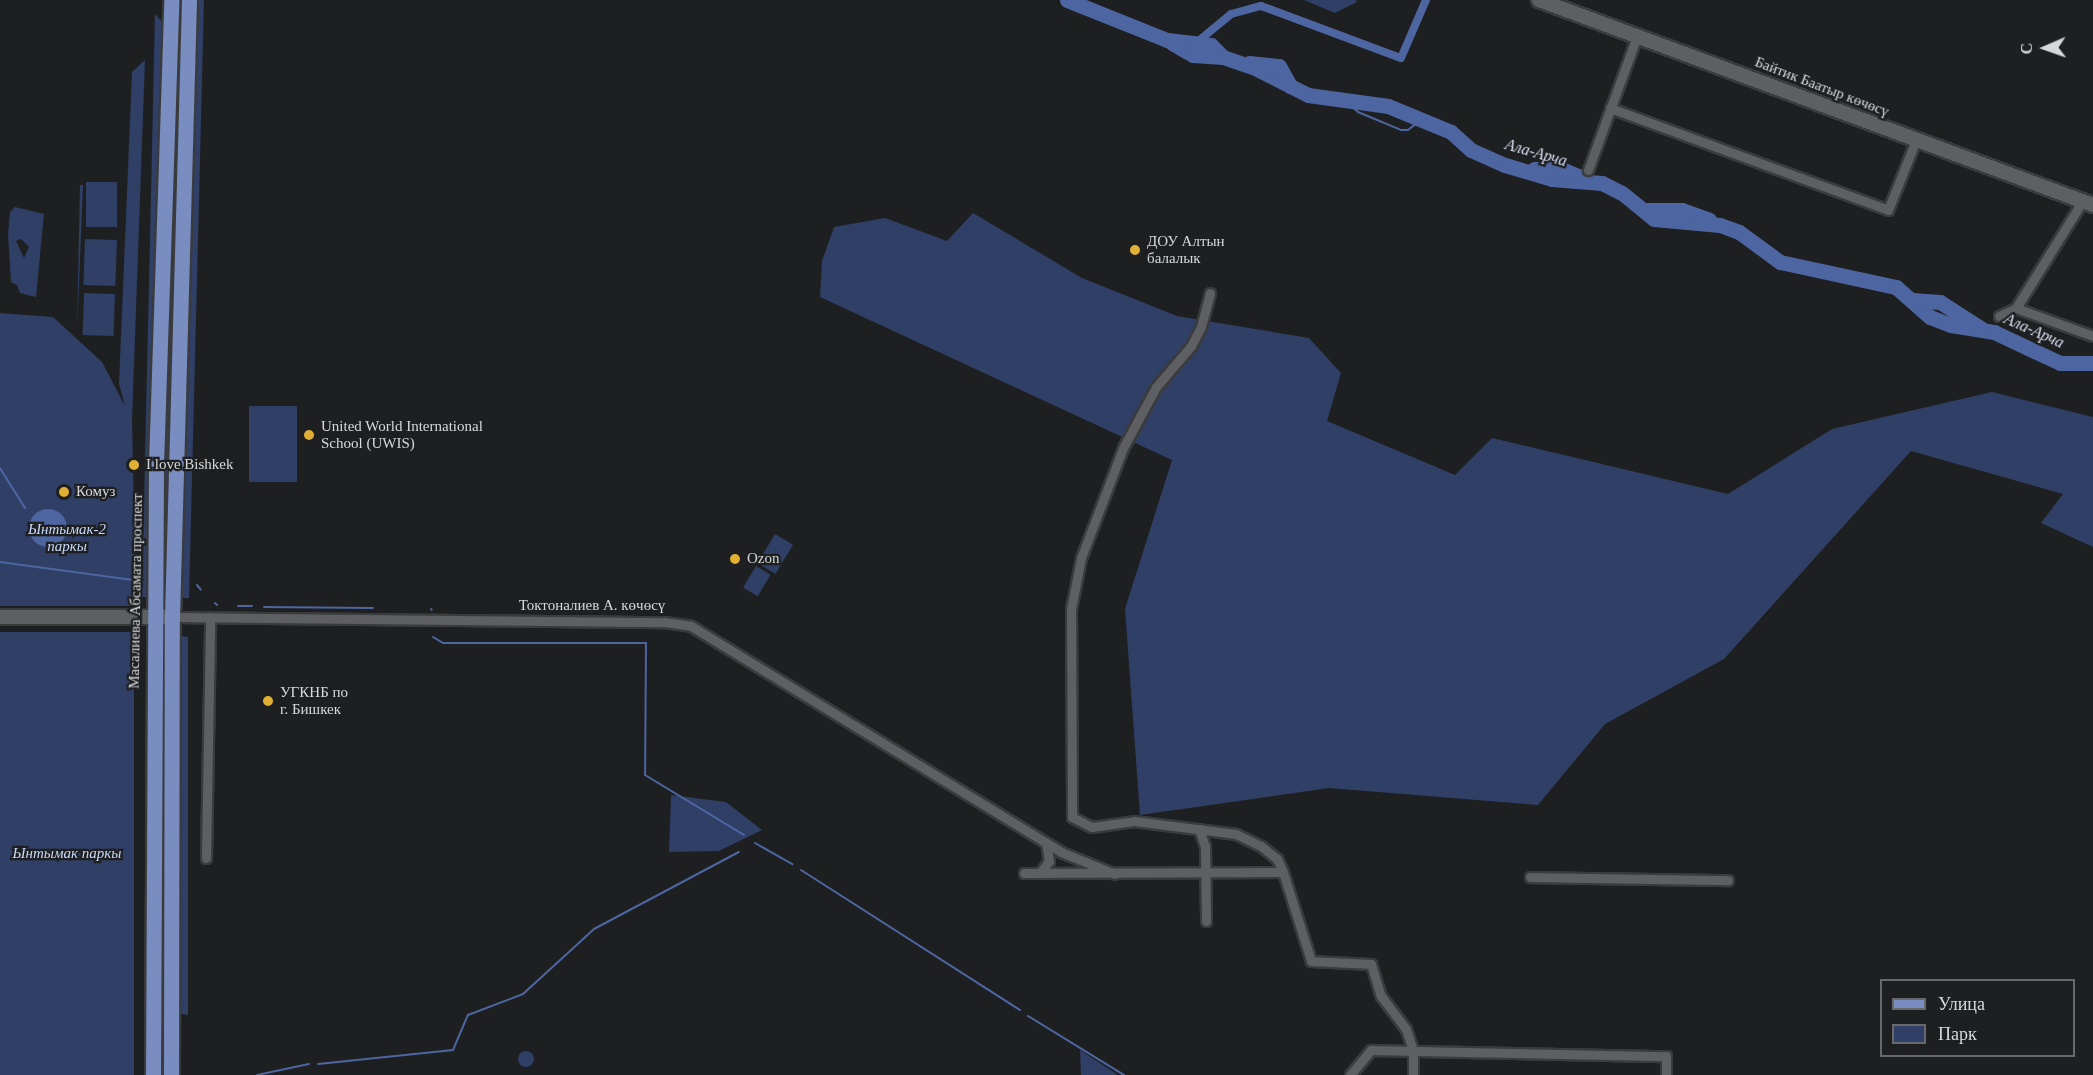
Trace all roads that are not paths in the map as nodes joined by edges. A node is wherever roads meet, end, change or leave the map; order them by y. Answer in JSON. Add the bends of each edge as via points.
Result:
{"nodes":[{"id":1,"x":171,"y":0,"type":"edge"},
{"id":2,"x":189,"y":0,"type":"edge"},
{"id":3,"x":1539,"y":0,"type":"edge"},
{"id":4,"x":1637,"y":36,"type":"junction"},
{"id":5,"x":1610,"y":108,"type":"junction"},
{"id":6,"x":1916,"y":140,"type":"junction"},
{"id":7,"x":1588,"y":170,"type":"dead end"},
{"id":8,"x":2087,"y":203,"type":"edge"},
{"id":9,"x":1210,"y":292,"type":"dead end"},
{"id":10,"x":2016,"y":308,"type":"junction"},
{"id":11,"x":1999,"y":316,"type":"dead end"},
{"id":12,"x":2092,"y":333,"type":"edge"},
{"id":13,"x":210,"y":616,"type":"junction"},
{"id":14,"x":0,"y":617,"type":"edge"},
{"id":15,"x":154,"y":617,"type":"junction"},
{"id":16,"x":172,"y":617,"type":"junction"},
{"id":17,"x":1199,"y":829,"type":"junction"},
{"id":18,"x":1046,"y":843,"type":"junction"},
{"id":19,"x":206,"y":858,"type":"dead end"},
{"id":20,"x":1283,"y":872,"type":"junction"},
{"id":21,"x":1024,"y":873,"type":"dead end"},
{"id":22,"x":1040,"y":873,"type":"junction"},
{"id":23,"x":1115,"y":874,"type":"junction"},
{"id":24,"x":1205,"y":875,"type":"junction"},
{"id":25,"x":1530,"y":877,"type":"dead end"},
{"id":26,"x":1728,"y":880,"type":"dead end"},
{"id":27,"x":1206,"y":921,"type":"dead end"},
{"id":28,"x":151,"y":960,"type":"junction"},
{"id":29,"x":170,"y":960,"type":"junction"},
{"id":30,"x":1413,"y":1051,"type":"junction"},
{"id":31,"x":153,"y":1075,"type":"edge"},
{"id":32,"x":171,"y":1075,"type":"edge"},
{"id":33,"x":1350,"y":1075,"type":"edge"},
{"id":34,"x":1413,"y":1075,"type":"edge"},
{"id":35,"x":1666,"y":1075,"type":"edge"}],
"edges":[{"from":1,"to":15,"type":"main road","name":"Масалиева Абсамата проспект"},
{"from":2,"to":16,"type":"main road"},
{"from":3,"to":4,"type":"main road","name":"Байтик Баатыр көчөсү"},
{"from":4,"to":5,"type":"street"},
{"from":4,"to":6,"type":"main road","name":"Байтик Баатыр көчөсү"},
{"from":5,"to":6,"type":"street","via":[[1888,210]]},
{"from":5,"to":7,"type":"street"},
{"from":6,"to":8,"type":"main road","name":"Байтик Баатыр көчөсү"},
{"from":8,"to":10,"type":"street"},
{"from":9,"to":17,"type":"street","via":[[1201,327],[1191,346],[1156,387],[1123,448],[1081,558],[1071,609],[1072,817],[1092,827],[1134,821]]},
{"from":10,"to":11,"type":"street"},
{"from":10,"to":12,"type":"street"},
{"from":13,"to":16,"type":"street","name":"Токтоналиев А. көчөсү"},
{"from":13,"to":18,"type":"street","name":"Токтоналиев А. көчөсү","via":[[664,622],[691,626]]},
{"from":13,"to":19,"type":"street"},
{"from":14,"to":15,"type":"main road","name":"Токтоналиев А. көчөсү"},
{"from":15,"to":16,"type":"main road","name":"Токтоналиев А. көчөсү"},
{"from":15,"to":28,"type":"main road","name":"Масалиева Абсамата проспект"},
{"from":16,"to":29,"type":"main road"},
{"from":17,"to":20,"type":"street","via":[[1248,838],[1277,859]]},
{"from":17,"to":24,"type":"street","via":[[1205,846]]},
{"from":18,"to":22,"type":"street","via":[[1049,861]]},
{"from":18,"to":23,"type":"street","name":"Токтоналиев А. көчөсү"},
{"from":20,"to":24,"type":"street"},
{"from":20,"to":30,"type":"street","via":[[1311,961],[1371,964],[1381,996],[1406,1029]]},
{"from":21,"to":22,"type":"street"},
{"from":22,"to":23,"type":"street"},
{"from":23,"to":24,"type":"street"},
{"from":24,"to":27,"type":"street"},
{"from":25,"to":26,"type":"street"},
{"from":28,"to":29,"type":"main road"},
{"from":28,"to":31,"type":"main road","name":"Масалиева Абсамата проспект"},
{"from":29,"to":32,"type":"main road"},
{"from":30,"to":33,"type":"street","via":[[1371,1050]]},
{"from":30,"to":34,"type":"street"},
{"from":30,"to":35,"type":"street","via":[[1666,1056]]}]}
